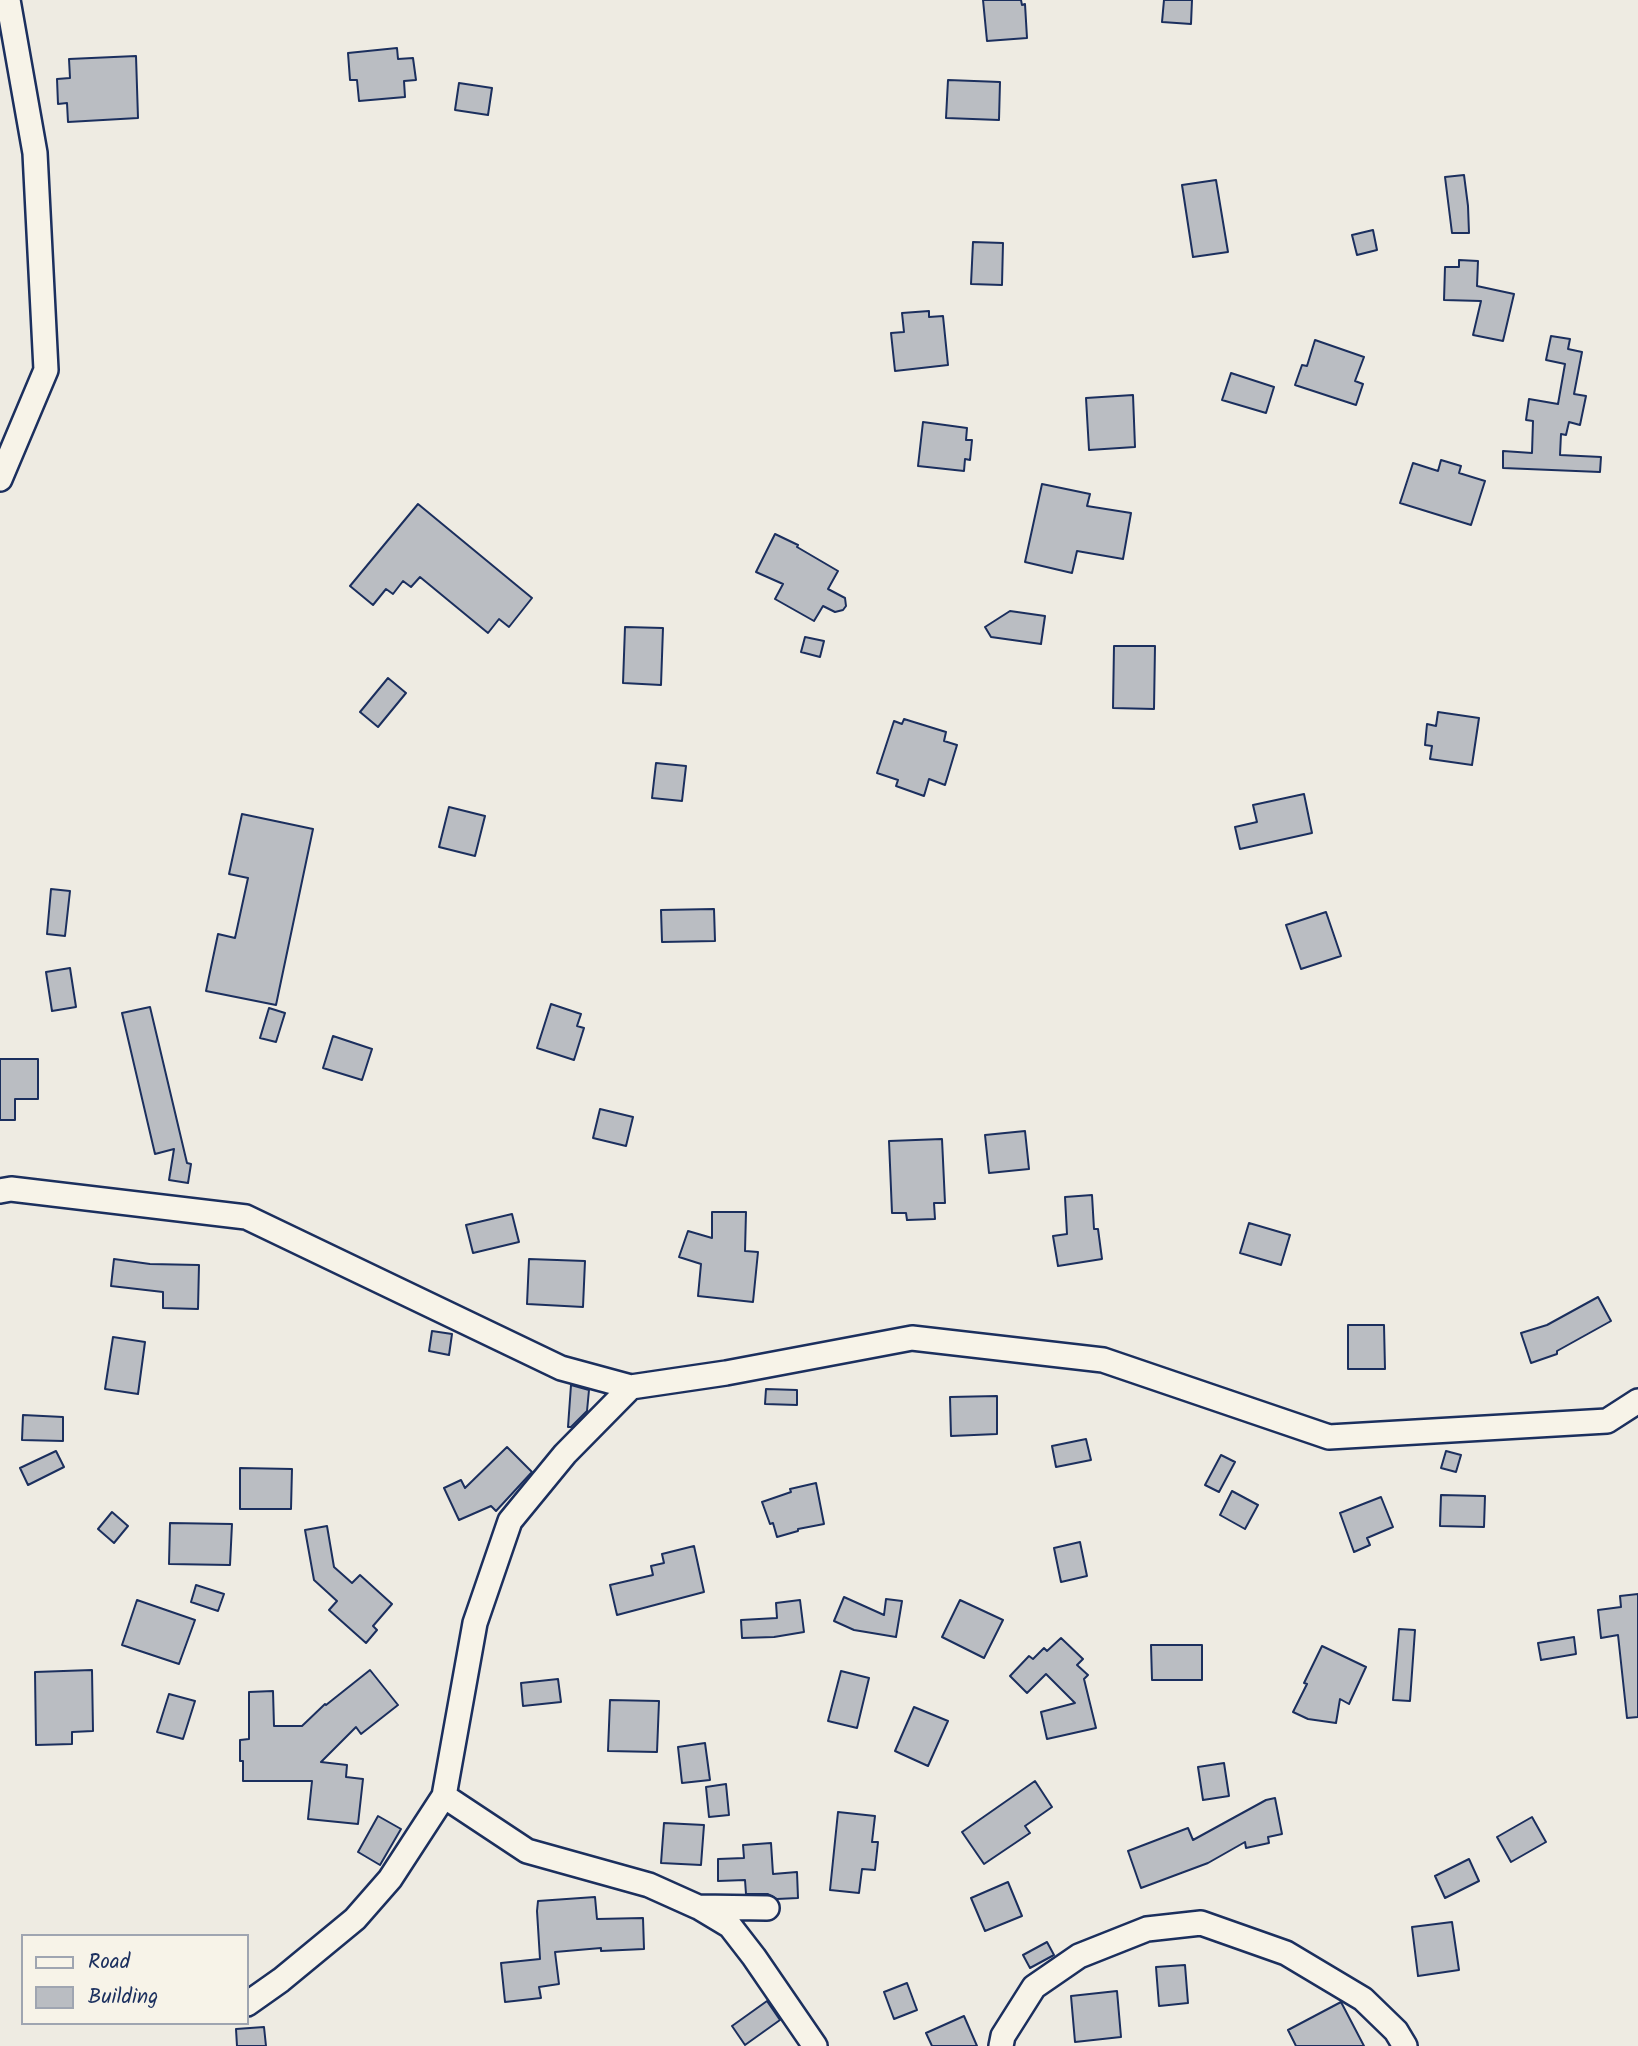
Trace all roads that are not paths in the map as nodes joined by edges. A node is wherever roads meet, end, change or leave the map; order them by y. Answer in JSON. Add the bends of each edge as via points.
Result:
{"nodes":[{"id":1,"x":8,"y":0,"type":"edge"},
{"id":2,"x":0,"y":479,"type":"edge"},
{"id":3,"x":0,"y":1191,"type":"edge"},
{"id":4,"x":631,"y":1387,"type":"junction"},
{"id":5,"x":1638,"y":1401,"type":"edge"},
{"id":6,"x":444,"y":1796,"type":"junction"},
{"id":7,"x":698,"y":1907,"type":"junction"},
{"id":8,"x":767,"y":1908,"type":"dead end"},
{"id":9,"x":248,"y":2003,"type":"edge"},
{"id":10,"x":815,"y":2046,"type":"edge"},
{"id":11,"x":1001,"y":2046,"type":"edge"},
{"id":12,"x":1405,"y":2046,"type":"edge"}],
"edges":[{"from":1,"to":2,"type":"street","via":[[34,153],[46,370]]},
{"from":3,"to":4,"type":"street","via":[[246,1217],[561,1368]]},
{"from":4,"to":5,"type":"street","via":[[912,1338],[1104,1360],[1329,1437],[1607,1421]]},
{"from":4,"to":6,"type":"street","via":[[565,1454],[510,1521],[475,1623]]},
{"from":6,"to":7,"type":"street","via":[[527,1851],[649,1885]]},
{"from":6,"to":9,"type":"street","via":[[390,1879],[355,1919]]},
{"from":7,"to":8,"type":"street"},
{"from":7,"to":10,"type":"street","via":[[730,1926]]},
{"from":11,"to":12,"type":"street","via":[[1034,1987],[1080,1956],[1147,1928],[1201,1923],[1286,1953],[1363,1999]]}]}
